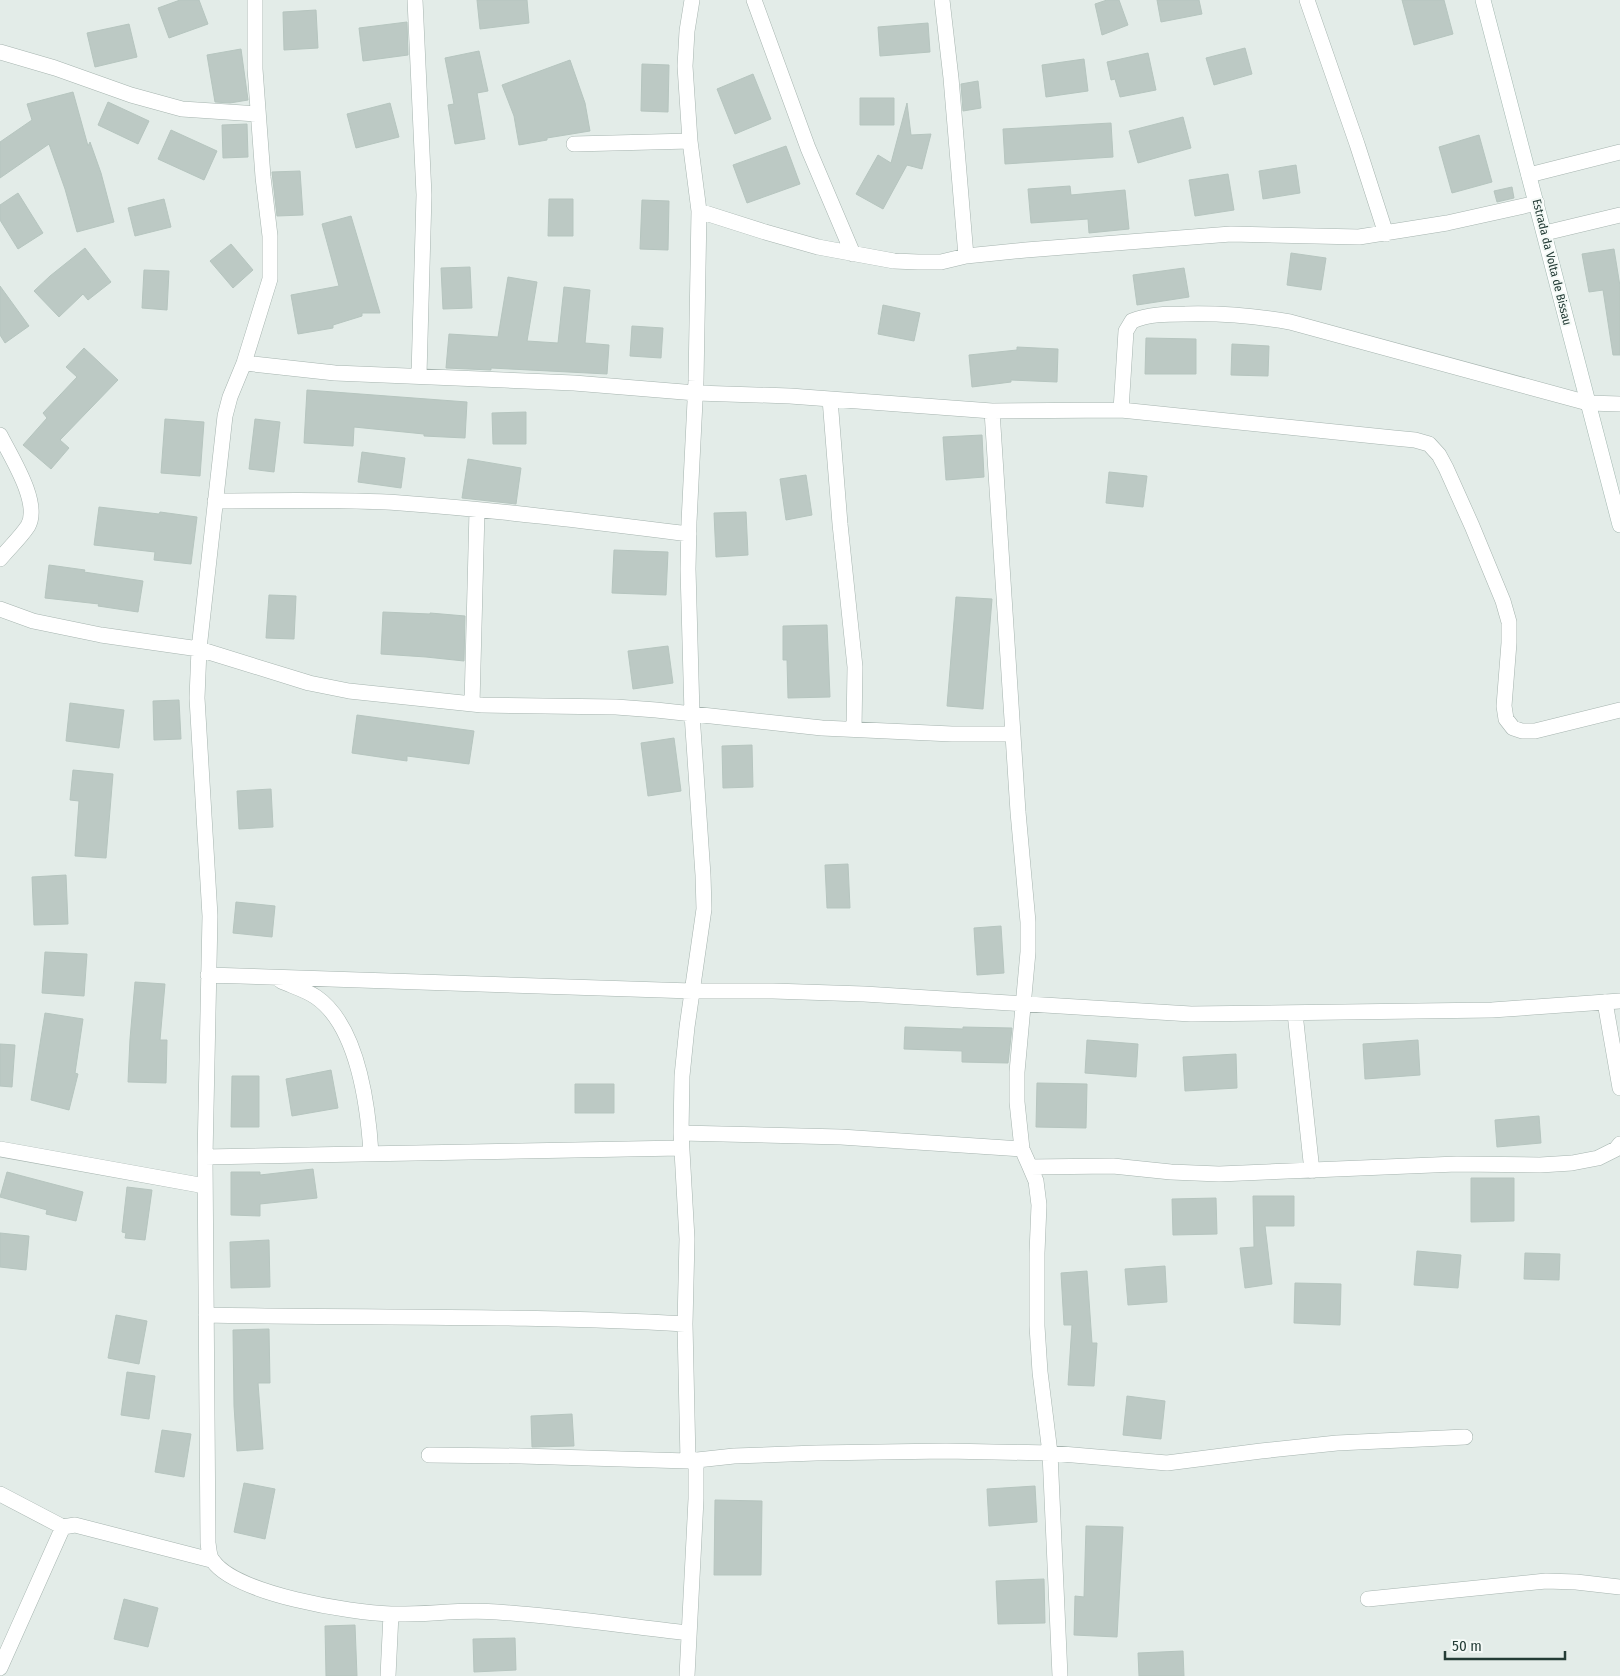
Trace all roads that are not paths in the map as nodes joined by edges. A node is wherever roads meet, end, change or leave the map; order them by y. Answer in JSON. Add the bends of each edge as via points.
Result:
{"nodes":[{"id":1,"x":255,"y":0,"type":"edge"},
{"id":2,"x":415,"y":0,"type":"edge"},
{"id":3,"x":692,"y":0,"type":"edge"},
{"id":4,"x":754,"y":0,"type":"edge"},
{"id":5,"x":942,"y":0,"type":"edge"},
{"id":6,"x":1307,"y":0,"type":"edge"},
{"id":7,"x":1483,"y":0,"type":"edge"},
{"id":8,"x":0,"y":52,"type":"edge"},
{"id":9,"x":258,"y":114,"type":"junction"},
{"id":10,"x":690,"y":141,"type":"junction"},
{"id":11,"x":574,"y":144,"type":"dead end"},
{"id":12,"x":1620,"y":152,"type":"edge"},
{"id":13,"x":1530,"y":175,"type":"junction"},
{"id":14,"x":1537,"y":203,"type":"junction"},
{"id":15,"x":699,"y":211,"type":"junction"},
{"id":16,"x":1620,"y":215,"type":"edge"},
{"id":17,"x":1545,"y":233,"type":"junction"},
{"id":18,"x":1386,"y":234,"type":"junction"},
{"id":19,"x":853,"y":254,"type":"junction"},
{"id":20,"x":966,"y":256,"type":"junction"},
{"id":21,"x":244,"y":363,"type":"junction"},
{"id":22,"x":419,"y":375,"type":"junction"},
{"id":23,"x":696,"y":393,"type":"junction"},
{"id":24,"x":830,"y":399,"type":"junction"},
{"id":25,"x":1588,"y":403,"type":"junction"},
{"id":26,"x":1620,"y":404,"type":"edge"},
{"id":27,"x":1121,"y":410,"type":"junction"},
{"id":28,"x":992,"y":411,"type":"junction"},
{"id":29,"x":0,"y":435,"type":"edge"},
{"id":30,"x":215,"y":501,"type":"junction"},
{"id":31,"x":477,"y":510,"type":"junction"},
{"id":32,"x":1620,"y":525,"type":"edge"},
{"id":33,"x":688,"y":534,"type":"junction"},
{"id":34,"x":0,"y":559,"type":"edge"},
{"id":35,"x":0,"y":609,"type":"edge"},
{"id":36,"x":199,"y":649,"type":"junction"},
{"id":37,"x":472,"y":704,"type":"junction"},
{"id":38,"x":1620,"y":710,"type":"edge"},
{"id":39,"x":692,"y":714,"type":"junction"},
{"id":40,"x":854,"y":729,"type":"junction"},
{"id":41,"x":1013,"y":734,"type":"junction"},
{"id":42,"x":208,"y":975,"type":"junction"},
{"id":43,"x":272,"y":977,"type":"junction"},
{"id":44,"x":692,"y":991,"type":"junction"},
{"id":45,"x":1612,"y":1002,"type":"edge"},
{"id":46,"x":1023,"y":1003,"type":"junction"},
{"id":47,"x":1295,"y":1013,"type":"junction"},
{"id":48,"x":1620,"y":1088,"type":"edge"},
{"id":49,"x":681,"y":1140,"type":"junction"},
{"id":50,"x":1620,"y":1144,"type":"edge"},
{"id":51,"x":0,"y":1149,"type":"edge"},
{"id":52,"x":1022,"y":1149,"type":"junction"},
{"id":53,"x":372,"y":1153,"type":"junction"},
{"id":54,"x":205,"y":1157,"type":"junction"},
{"id":55,"x":1030,"y":1167,"type":"junction"},
{"id":56,"x":1312,"y":1171,"type":"junction"},
{"id":57,"x":205,"y":1186,"type":"junction"},
{"id":58,"x":206,"y":1315,"type":"junction"},
{"id":59,"x":685,"y":1324,"type":"junction"},
{"id":60,"x":1465,"y":1437,"type":"dead end"},
{"id":61,"x":1050,"y":1453,"type":"junction"},
{"id":62,"x":429,"y":1456,"type":"dead end"},
{"id":63,"x":692,"y":1460,"type":"junction"},
{"id":64,"x":0,"y":1494,"type":"edge"},
{"id":65,"x":63,"y":1527,"type":"junction"},
{"id":66,"x":211,"y":1560,"type":"junction"},
{"id":67,"x":1620,"y":1587,"type":"edge"},
{"id":68,"x":1368,"y":1599,"type":"dead end"},
{"id":69,"x":390,"y":1614,"type":"junction"},
{"id":70,"x":689,"y":1634,"type":"junction"},
{"id":71,"x":0,"y":1668,"type":"edge"},
{"id":72,"x":388,"y":1676,"type":"edge"},
{"id":73,"x":687,"y":1676,"type":"edge"},
{"id":74,"x":1060,"y":1676,"type":"edge"}],
"edges":[{"from":1,"to":9,"type":"street"},
{"from":2,"to":22,"type":"street","via":[[424,195]]},
{"from":3,"to":10,"type":"street","via":[[685,66]]},
{"from":4,"to":19,"type":"street","via":[[808,148]]},
{"from":5,"to":20,"type":"street"},
{"from":6,"to":18,"type":"street"},
{"from":7,"to":13,"type":"street","name":"Estrada da Volta de Bissau"},
{"from":8,"to":9,"type":"street","via":[[182,109]]},
{"from":9,"to":21,"type":"street","via":[[270,236],[270,279]]},
{"from":10,"to":11,"type":"street"},
{"from":10,"to":15,"type":"street"},
{"from":12,"to":13,"type":"street"},
{"from":13,"to":14,"type":"street","name":"Estrada da Volta de Bissau"},
{"from":14,"to":17,"type":"street","name":"Estrada da Volta de Bissau"},
{"from":14,"to":18,"type":"street"},
{"from":15,"to":19,"type":"street","via":[[774,235]]},
{"from":15,"to":23,"type":"street"},
{"from":16,"to":17,"type":"street"},
{"from":17,"to":25,"type":"street","name":"Estrada da Volta de Bissau"},
{"from":18,"to":20,"type":"street","via":[[1336,238],[1231,234]]},
{"from":19,"to":20,"type":"street","via":[[918,262],[941,262]]},
{"from":21,"to":22,"type":"street","via":[[335,373]]},
{"from":21,"to":30,"type":"street","via":[[225,416]]},
{"from":22,"to":23,"type":"street"},
{"from":23,"to":24,"type":"street"},
{"from":23,"to":33,"type":"street"},
{"from":24,"to":28,"type":"street"},
{"from":24,"to":40,"type":"street","via":[[855,667]]},
{"from":25,"to":26,"type":"street"},
{"from":25,"to":27,"type":"street","via":[[1290,322],[1220,314],[1164,314],[1132,321],[1126,331]]},
{"from":25,"to":32,"type":"street","name":"Estrada da Volta de Bissau"},
{"from":27,"to":28,"type":"street"},
{"from":27,"to":38,"type":"street","via":[[1429,444],[1440,455],[1446,468],[1509,622],[1506,719],[1513,728],[1522,732],[1535,731]]},
{"from":28,"to":41,"type":"street"},
{"from":29,"to":34,"type":"street","via":[[30,496],[31,514],[28,525]]},
{"from":30,"to":31,"type":"street","via":[[379,502]]},
{"from":30,"to":36,"type":"street"},
{"from":31,"to":33,"type":"street"},
{"from":31,"to":37,"type":"street"},
{"from":33,"to":39,"type":"street"},
{"from":35,"to":36,"type":"street","via":[[33,621],[101,635]]},
{"from":36,"to":37,"type":"street","via":[[309,683],[349,691]]},
{"from":36,"to":42,"type":"street","via":[[199,737],[210,916]]},
{"from":37,"to":39,"type":"street","via":[[616,707]]},
{"from":39,"to":40,"type":"street"},
{"from":39,"to":44,"type":"street","via":[[704,910]]},
{"from":40,"to":41,"type":"street"},
{"from":41,"to":46,"type":"street","via":[[1028,922]]},
{"from":42,"to":43,"type":"street"},
{"from":42,"to":54,"type":"street"},
{"from":43,"to":44,"type":"street"},
{"from":43,"to":53,"type":"street","via":[[315,996],[344,1028],[355,1056]]},
{"from":44,"to":46,"type":"street","via":[[773,991]]},
{"from":44,"to":49,"type":"street","via":[[682,1076]]},
{"from":45,"to":47,"type":"street","via":[[1492,1010]]},
{"from":45,"to":48,"type":"street"},
{"from":46,"to":47,"type":"street","via":[[1191,1014]]},
{"from":46,"to":52,"type":"street","via":[[1017,1072]]},
{"from":47,"to":56,"type":"street"},
{"from":49,"to":52,"type":"street","via":[[841,1137]]},
{"from":49,"to":53,"type":"street"},
{"from":49,"to":59,"type":"street","via":[[688,1239]]},
{"from":50,"to":56,"type":"street","via":[[1598,1158],[1572,1163],[1391,1166]]},
{"from":51,"to":57,"type":"street"},
{"from":52,"to":55,"type":"street"},
{"from":53,"to":54,"type":"street"},
{"from":54,"to":57,"type":"street"},
{"from":55,"to":56,"type":"street","via":[[1113,1166],[1220,1174]]},
{"from":55,"to":61,"type":"street","via":[[1039,1205],[1036,1253],[1040,1372]]},
{"from":57,"to":58,"type":"street"},
{"from":58,"to":59,"type":"street","via":[[507,1318]]},
{"from":58,"to":66,"type":"street","via":[[208,1543]]},
{"from":59,"to":63,"type":"street"},
{"from":60,"to":61,"type":"street","via":[[1337,1443],[1167,1463]]},
{"from":61,"to":63,"type":"street","via":[[816,1453]]},
{"from":61,"to":74,"type":"street"},
{"from":62,"to":63,"type":"street"},
{"from":63,"to":70,"type":"street","via":[[696,1499]]},
{"from":64,"to":65,"type":"street"},
{"from":65,"to":66,"type":"street","via":[[75,1525]]},
{"from":65,"to":71,"type":"street"},
{"from":66,"to":69,"type":"street","via":[[235,1579],[302,1602],[341,1610]]},
{"from":67,"to":68,"type":"street","via":[[1546,1581]]},
{"from":69,"to":70,"type":"street","via":[[494,1611]]},
{"from":69,"to":72,"type":"street"},
{"from":70,"to":73,"type":"street"}]}
